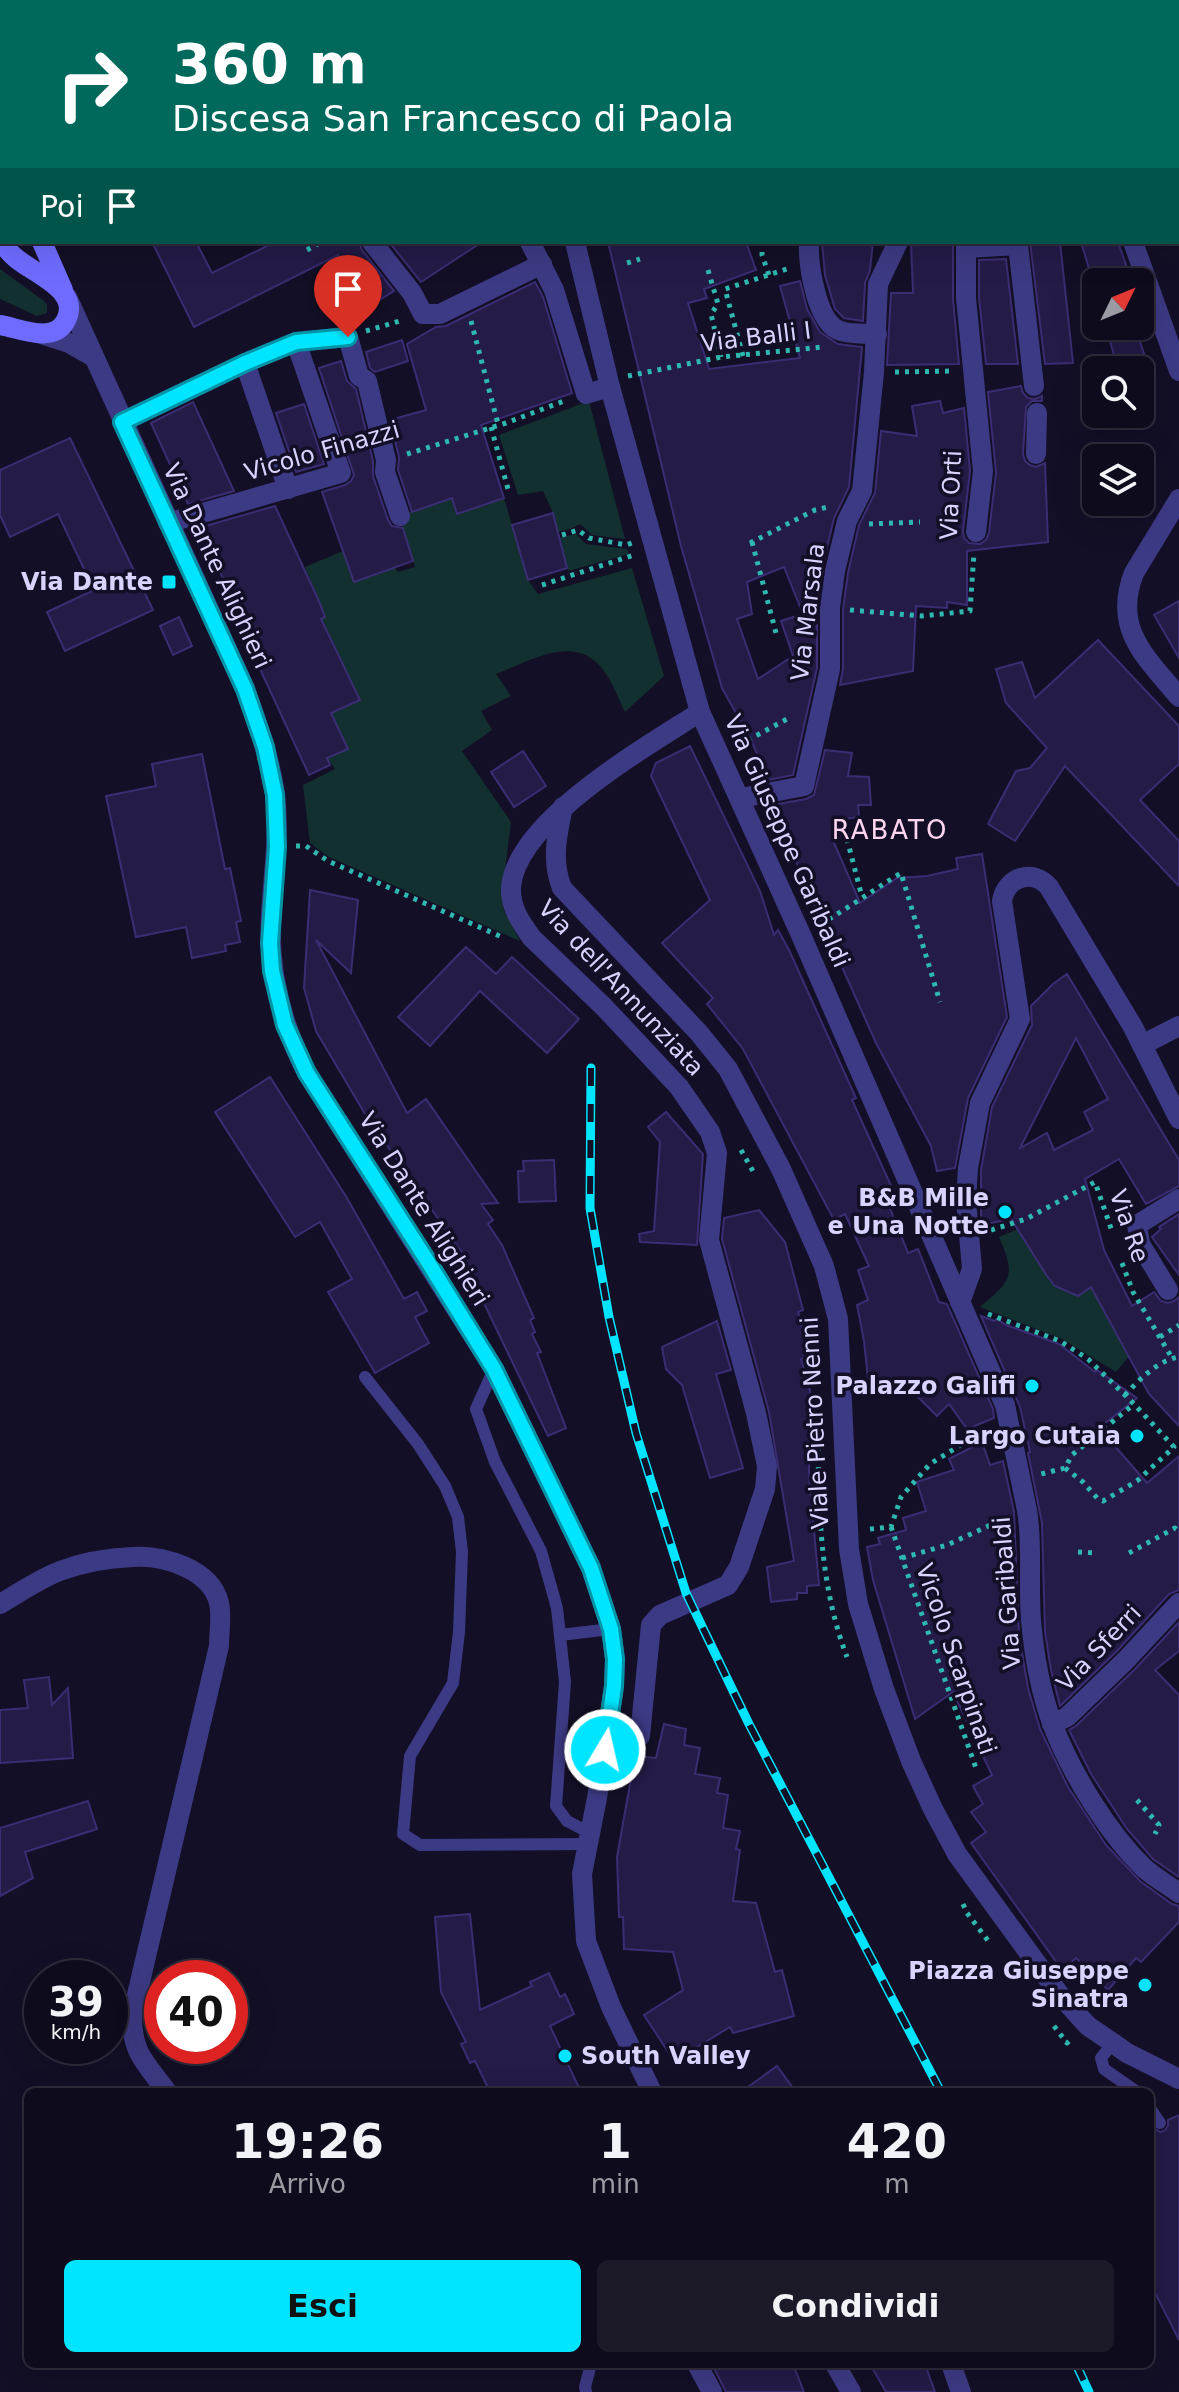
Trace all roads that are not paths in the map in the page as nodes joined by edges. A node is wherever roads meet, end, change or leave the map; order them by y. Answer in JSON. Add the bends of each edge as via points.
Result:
{"nodes":[{"id":1,"x":3,"y":244,"type":"edge"},
{"id":2,"x":43,"y":244,"type":"edge"},
{"id":3,"x":374,"y":244,"type":"edge"},
{"id":4,"x":531,"y":244,"type":"edge"},
{"id":5,"x":575,"y":244,"type":"edge"},
{"id":6,"x":897,"y":244,"type":"edge"},
{"id":7,"x":1134,"y":244,"type":"edge"},
{"id":8,"x":966,"y":245,"type":"edge"},
{"id":9,"x":809,"y":251,"type":"edge"},
{"id":10,"x":542,"y":264,"type":"junction"},
{"id":11,"x":67,"y":297,"type":"junction"},
{"id":12,"x":1,"y":324,"type":"edge"},
{"id":13,"x":38,"y":333,"type":"junction"},
{"id":14,"x":876,"y":340,"type":"junction"},
{"id":15,"x":296,"y":342,"type":"junction"},
{"id":16,"x":92,"y":356,"type":"junction"},
{"id":17,"x":245,"y":363,"type":"junction"},
{"id":18,"x":1179,"y":371,"type":"edge"},
{"id":19,"x":1034,"y":386,"type":"dead end"},
{"id":20,"x":610,"y":387,"type":"junction"},
{"id":21,"x":1037,"y":413,"type":"dead end"},
{"id":22,"x":122,"y":422,"type":"junction"},
{"id":23,"x":1036,"y":454,"type":"dead end"},
{"id":24,"x":288,"y":489,"type":"junction"},
{"id":25,"x":1179,"y":499,"type":"edge"},
{"id":26,"x":400,"y":516,"type":"dead end"},
{"id":27,"x":168,"y":523,"type":"junction"},
{"id":28,"x":976,"y":532,"type":"road end"},
{"id":29,"x":1179,"y":697,"type":"edge"},
{"id":30,"x":700,"y":712,"type":"junction"},
{"id":31,"x":741,"y":798,"type":"junction"},
{"id":32,"x":563,"y":807,"type":"junction"},
{"id":33,"x":1179,"y":1026,"type":"edge"},
{"id":34,"x":1142,"y":1045,"type":"junction"},
{"id":35,"x":1179,"y":1119,"type":"edge"},
{"id":36,"x":1179,"y":1199,"type":"edge"},
{"id":37,"x":1168,"y":1290,"type":"dead end"},
{"id":38,"x":960,"y":1302,"type":"junction"},
{"id":39,"x":494,"y":1369,"type":"junction"},
{"id":40,"x":365,"y":1377,"type":"dead end"},
{"id":41,"x":1179,"y":1603,"type":"edge"},
{"id":42,"x":0,"y":1604,"type":"edge"},
{"id":43,"x":611,"y":1629,"type":"junction"},
{"id":44,"x":560,"y":1635,"type":"junction"},
{"id":45,"x":1052,"y":1724,"type":"junction"},
{"id":46,"x":605,"y":1750,"type":"junction"},
{"id":47,"x":589,"y":1838,"type":"junction"},
{"id":48,"x":1179,"y":1893,"type":"edge"},
{"id":49,"x":1113,"y":2043,"type":"junction"},
{"id":50,"x":1179,"y":2079,"type":"edge"},
{"id":51,"x":164,"y":2088,"type":"edge"},
{"id":52,"x":650,"y":2088,"type":"edge"},
{"id":53,"x":1131,"y":2088,"type":"edge"},
{"id":54,"x":1154,"y":2114,"type":"edge"},
{"id":55,"x":1160,"y":2123,"type":"dead end"},
{"id":56,"x":590,"y":2368,"type":"edge"},
{"id":57,"x":699,"y":2368,"type":"edge"},
{"id":58,"x":837,"y":2368,"type":"edge"},
{"id":59,"x":952,"y":2368,"type":"edge"},
{"id":60,"x":586,"y":2392,"type":"edge"},
{"id":61,"x":712,"y":2392,"type":"edge"},
{"id":62,"x":851,"y":2392,"type":"edge"},
{"id":63,"x":961,"y":2392,"type":"edge"}],
"edges":[{"from":1,"to":11,"type":"main road"},
{"from":2,"to":11,"type":"main road"},
{"from":3,"to":10,"type":"street","via":[[423,314],[440,314]]},
{"from":4,"to":10,"type":"street"},
{"from":5,"to":20,"type":"street","name":"Via Giuseppe Garibaldi"},
{"from":6,"to":14,"type":"street","name":"Via Marsala","via":[[878,284]]},
{"from":7,"to":18,"type":"street"},
{"from":8,"to":19,"type":"street","via":[[1018,245]]},
{"from":8,"to":28,"type":"street","name":"Via Orti","via":[[983,471]]},
{"from":9,"to":14,"type":"street","via":[[828,322]]},
{"from":10,"to":20,"type":"street","via":[[586,394]]},
{"from":11,"to":13,"type":"main road","via":[[69,313],[61,327]]},
{"from":11,"to":16,"type":"street","name":"Via Dante Alighieri"},
{"from":12,"to":13,"type":"main road"},
{"from":13,"to":16,"type":"street"},
{"from":14,"to":31,"type":"street","name":"Via Marsala","via":[[862,491],[847,521],[835,571],[830,669],[804,786]]},
{"from":15,"to":17,"type":"street"},
{"from":15,"to":24,"type":"street","name":"Vicolo Finazzi","via":[[341,473]]},
{"from":15,"to":26,"type":"street","via":[[348,337],[359,376],[367,381],[385,472]]},
{"from":16,"to":22,"type":"street","name":"Via Dante Alighieri"},
{"from":17,"to":22,"type":"street"},
{"from":17,"to":24,"type":"street"},
{"from":20,"to":30,"type":"street","name":"Via Giuseppe Garibaldi"},
{"from":21,"to":23,"type":"street"},
{"from":22,"to":27,"type":"street","name":"Via Dante Alighieri"},
{"from":24,"to":27,"type":"street","name":"Vicolo Finazzi"},
{"from":25,"to":29,"type":"street","via":[[1134,573],[1127,606],[1138,648]]},
{"from":27,"to":39,"type":"street","name":"Via Dante Alighieri","via":[[245,689],[265,747],[275,795],[277,847],[272,971],[285,1025],[307,1073]]},
{"from":30,"to":31,"type":"street","name":"Via Giuseppe Garibaldi"},
{"from":30,"to":32,"type":"street"},
{"from":31,"to":38,"type":"street","name":"Via Giuseppe Garibaldi"},
{"from":32,"to":46,"type":"street","name":"Via dell'Annunziata","via":[[534,838],[517,867],[512,903],[532,938],[657,1062],[710,1132],[717,1153],[709,1240],[767,1466],[765,1489],[739,1567],[728,1585],[660,1615],[651,1625],[640,1736],[631,1744]]},
{"from":32,"to":49,"type":"street","name":"Viale Pietro Nenni","via":[[556,839],[562,888],[728,1069],[824,1266],[838,1319],[848,1531],[858,1604],[911,1761],[957,1854],[1059,1994],[1088,2026]]},
{"from":33,"to":34,"type":"street"},
{"from":34,"to":35,"type":"street"},
{"from":34,"to":38,"type":"street","via":[[1049,887],[1032,876],[1016,879],[1002,901],[1020,1019],[980,1103],[966,1200],[972,1269]]},
{"from":36,"to":37,"type":"street","via":[[1137,1225],[1140,1244]]},
{"from":38,"to":45,"type":"street","name":"Via Garibaldi","via":[[1005,1405],[1022,1479],[1030,1527],[1036,1660]]},
{"from":39,"to":43,"type":"street","name":"Via Dante Alighieri","via":[[591,1568]]},
{"from":39,"to":44,"type":"lane","via":[[476,1409],[495,1462],[541,1551]]},
{"from":40,"to":47,"type":"lane","via":[[445,1486],[458,1517],[462,1552],[453,1683],[410,1756],[403,1834],[420,1845]]},
{"from":41,"to":45,"type":"street","name":"Via Sferri","via":[[1067,1717]]},
{"from":42,"to":51,"type":"street","via":[[57,1572],[133,1557],[159,1559],[198,1574],[220,1603],[219,1646],[132,2016],[135,2048]]},
{"from":43,"to":44,"type":"lane"},
{"from":43,"to":46,"type":"street","name":"Via Dante Alighieri","via":[[614,1686]]},
{"from":44,"to":47,"type":"lane","via":[[565,1682],[556,1806]]},
{"from":45,"to":48,"type":"street","name":"Via Garibaldi","via":[[1121,1841],[1144,1868]]},
{"from":46,"to":47,"type":"street","name":"Via Dante Alighieri"},
{"from":47,"to":52,"type":"street","name":"Via Dante Alighieri","via":[[582,1874],[586,1941]]},
{"from":49,"to":50,"type":"street","name":"Viale Pietro Nenni"},
{"from":49,"to":53,"type":"lane","via":[[1101,2058],[1104,2069]]},
{"from":54,"to":55,"type":"lane"},
{"from":56,"to":60,"type":"lane"},
{"from":57,"to":61,"type":"street"},
{"from":58,"to":62,"type":"street"},
{"from":59,"to":63,"type":"street"}]}
